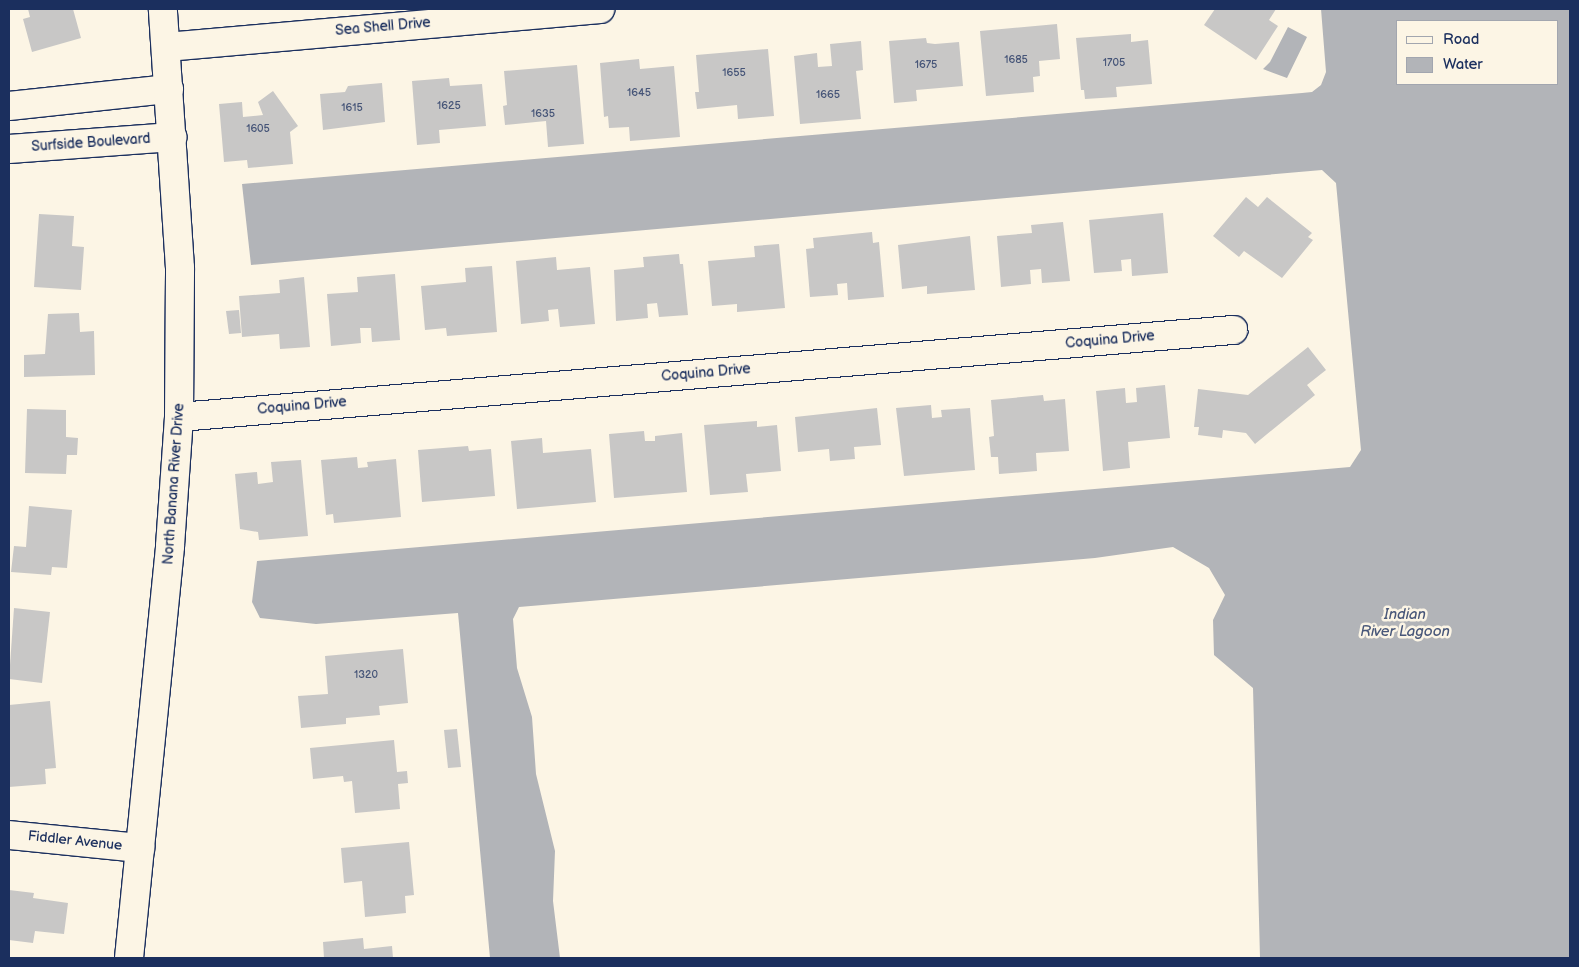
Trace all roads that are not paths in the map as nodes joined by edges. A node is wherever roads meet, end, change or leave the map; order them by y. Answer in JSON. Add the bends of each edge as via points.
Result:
{"nodes":[{"id":1,"x":163,"y":9,"type":"edge"},
{"id":2,"x":600,"y":9,"type":"edge"},
{"id":3,"x":166,"y":47,"type":"junction"},
{"id":4,"x":169,"y":89,"type":"junction"},
{"id":5,"x":9,"y":106,"type":"edge"},
{"id":6,"x":173,"y":137,"type":"junction"},
{"id":7,"x":9,"y":149,"type":"edge"},
{"id":8,"x":1233,"y":330,"type":"dead end"},
{"id":9,"x":179,"y":417,"type":"junction"},
{"id":10,"x":9,"y":835,"type":"edge"},
{"id":11,"x":140,"y":848,"type":"junction"},
{"id":12,"x":129,"y":958,"type":"edge"}],
"edges":[{"from":1,"to":3,"type":"street","name":"North Banana River Drive"},
{"from":2,"to":3,"type":"street","name":"Sea Shell Drive"},
{"from":3,"to":4,"type":"street","name":"North Banana River Drive"},
{"from":4,"to":5,"type":"street"},
{"from":4,"to":6,"type":"street","name":"North Banana River Drive"},
{"from":6,"to":7,"type":"street","name":"Surfside Boulevard"},
{"from":6,"to":9,"type":"street","name":"North Banana River Drive","via":[[180,268]]},
{"from":8,"to":9,"type":"street","name":"Coquina Drive"},
{"from":9,"to":11,"type":"street","name":"North Banana River Drive","via":[[170,546]]},
{"from":10,"to":11,"type":"street","name":"Fiddler Avenue"},
{"from":11,"to":12,"type":"street","name":"North Banana River Drive"}]}
